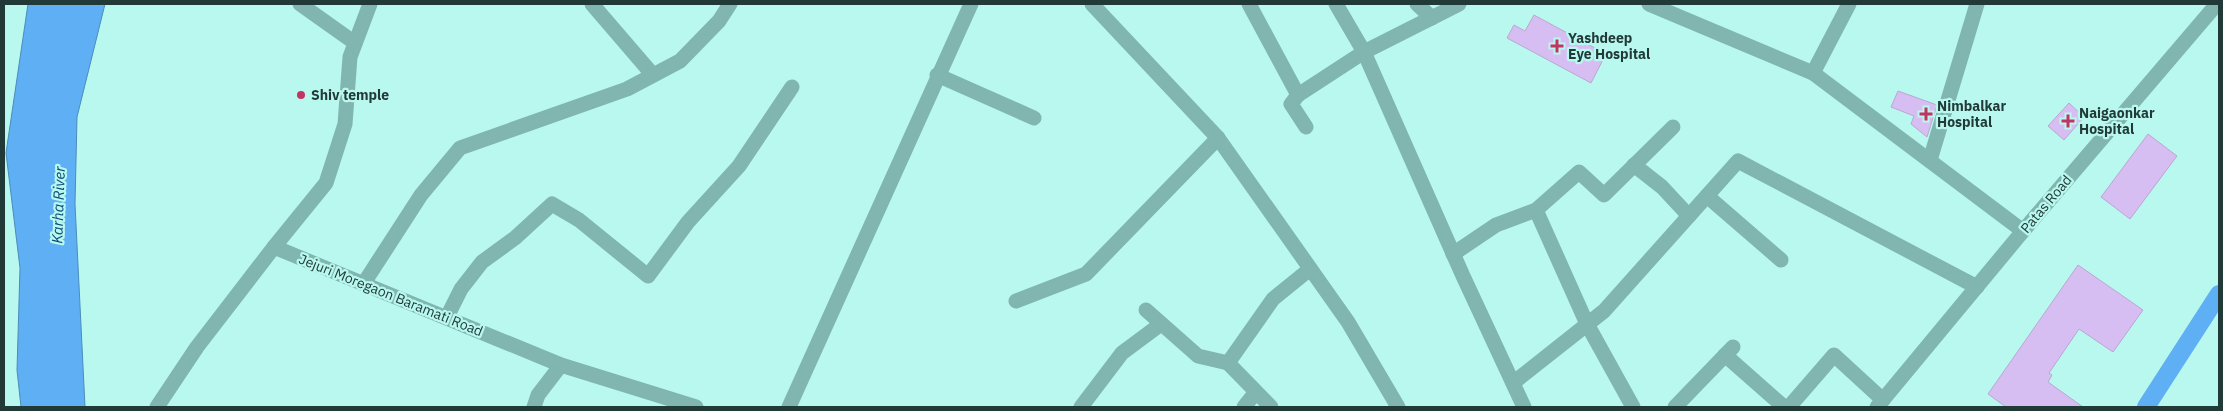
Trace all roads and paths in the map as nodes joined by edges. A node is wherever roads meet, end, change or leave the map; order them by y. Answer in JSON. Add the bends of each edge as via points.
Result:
{"nodes":[{"id":1,"x":300,"y":4,"type":"edge"},
{"id":2,"x":370,"y":4,"type":"edge"},
{"id":3,"x":592,"y":4,"type":"edge"},
{"id":4,"x":730,"y":4,"type":"edge"},
{"id":5,"x":970,"y":4,"type":"edge"},
{"id":6,"x":1092,"y":4,"type":"edge"},
{"id":7,"x":1249,"y":4,"type":"edge"},
{"id":8,"x":1336,"y":4,"type":"edge"},
{"id":9,"x":1417,"y":4,"type":"edge"},
{"id":10,"x":1459,"y":4,"type":"edge"},
{"id":11,"x":1649,"y":4,"type":"edge"},
{"id":12,"x":1849,"y":4,"type":"edge"},
{"id":13,"x":1977,"y":4,"type":"edge"},
{"id":14,"x":2217,"y":4,"type":"edge"},
{"id":15,"x":1432,"y":18,"type":"junction"},
{"id":16,"x":356,"y":43,"type":"junction"},
{"id":17,"x":1364,"y":52,"type":"junction"},
{"id":18,"x":1813,"y":73,"type":"junction"},
{"id":19,"x":653,"y":75,"type":"junction"},
{"id":20,"x":937,"y":75,"type":"junction"},
{"id":21,"x":792,"y":87,"type":"dead end"},
{"id":22,"x":1298,"y":95,"type":"junction"},
{"id":23,"x":1034,"y":118,"type":"dead end"},
{"id":24,"x":1306,"y":127,"type":"dead end"},
{"id":25,"x":1673,"y":127,"type":"dead end"},
{"id":26,"x":1218,"y":138,"type":"junction"},
{"id":27,"x":1930,"y":160,"type":"junction"},
{"id":28,"x":1634,"y":165,"type":"junction"},
{"id":29,"x":1707,"y":196,"type":"junction"},
{"id":30,"x":1536,"y":210,"type":"junction"},
{"id":31,"x":1689,"y":216,"type":"junction"},
{"id":32,"x":2023,"y":231,"type":"junction"},
{"id":33,"x":274,"y":247,"type":"junction"},
{"id":34,"x":1453,"y":254,"type":"junction"},
{"id":35,"x":1781,"y":260,"type":"dead end"},
{"id":36,"x":1310,"y":269,"type":"junction"},
{"id":37,"x":364,"y":283,"type":"junction"},
{"id":38,"x":1977,"y":287,"type":"junction"},
{"id":39,"x":1016,"y":301,"type":"dead end"},
{"id":40,"x":1146,"y":310,"type":"dead end"},
{"id":41,"x":446,"y":317,"type":"junction"},
{"id":42,"x":1161,"y":324,"type":"junction"},
{"id":43,"x":1587,"y":324,"type":"junction"},
{"id":44,"x":1228,"y":363,"type":"junction"},
{"id":45,"x":561,"y":365,"type":"junction"},
{"id":46,"x":1513,"y":383,"type":"junction"},
{"id":47,"x":1256,"y":392,"type":"junction"},
{"id":48,"x":1880,"y":404,"type":"edge"},
{"id":49,"x":157,"y":407,"type":"edge"},
{"id":50,"x":534,"y":407,"type":"edge"},
{"id":51,"x":696,"y":407,"type":"edge"},
{"id":52,"x":789,"y":407,"type":"edge"},
{"id":53,"x":1081,"y":407,"type":"edge"},
{"id":54,"x":1244,"y":407,"type":"edge"},
{"id":55,"x":1271,"y":407,"type":"edge"},
{"id":56,"x":1398,"y":407,"type":"edge"},
{"id":57,"x":1524,"y":407,"type":"edge"},
{"id":58,"x":1633,"y":407,"type":"edge"},
{"id":59,"x":1675,"y":407,"type":"edge"},
{"id":60,"x":1784,"y":407,"type":"edge"},
{"id":61,"x":1789,"y":407,"type":"edge"}],
"edges":[{"from":1,"to":16,"type":"street"},
{"from":2,"to":16,"type":"street"},
{"from":3,"to":19,"type":"street"},
{"from":4,"to":19,"type":"street","via":[[719,21],[680,61]]},
{"from":5,"to":20,"type":"street"},
{"from":6,"to":26,"type":"street"},
{"from":7,"to":22,"type":"street"},
{"from":8,"to":17,"type":"street"},
{"from":9,"to":15,"type":"street"},
{"from":10,"to":15,"type":"street"},
{"from":11,"to":18,"type":"street"},
{"from":12,"to":18,"type":"street"},
{"from":13,"to":27,"type":"street"},
{"from":14,"to":32,"type":"street","name":"Patas Road"},
{"from":15,"to":17,"type":"street"},
{"from":16,"to":33,"type":"street","via":[[350,57],[345,124],[326,183]]},
{"from":17,"to":22,"type":"street"},
{"from":17,"to":34,"type":"street"},
{"from":18,"to":27,"type":"street"},
{"from":19,"to":37,"type":"street","via":[[627,89],[460,148],[421,195]]},
{"from":20,"to":23,"type":"street"},
{"from":20,"to":52,"type":"street"},
{"from":21,"to":41,"type":"street","via":[[739,166],[688,222],[648,276],[580,220],[552,204],[515,238],[482,262],[461,289]]},
{"from":22,"to":24,"type":"street","via":[[1291,104]]},
{"from":25,"to":28,"type":"street"},
{"from":26,"to":36,"type":"street"},
{"from":26,"to":39,"type":"street","via":[[1086,274]]},
{"from":27,"to":32,"type":"street"},
{"from":28,"to":30,"type":"street","via":[[1604,195],[1579,172]]},
{"from":28,"to":31,"type":"street","via":[[1662,187]]},
{"from":29,"to":31,"type":"street"},
{"from":29,"to":35,"type":"street"},
{"from":29,"to":38,"type":"street","via":[[1738,161]]},
{"from":30,"to":34,"type":"street","via":[[1496,225]]},
{"from":30,"to":43,"type":"street"},
{"from":31,"to":43,"type":"street","via":[[1604,311]]},
{"from":32,"to":38,"type":"street","name":"Patas Road"},
{"from":33,"to":37,"type":"street","name":"Jejuri Moregaon Baramati Road"},
{"from":33,"to":49,"type":"street","via":[[197,347]]},
{"from":34,"to":46,"type":"street"},
{"from":36,"to":44,"type":"street","via":[[1272,299]]},
{"from":36,"to":56,"type":"street","via":[[1348,322]]},
{"from":37,"to":41,"type":"street","name":"Jejuri Moregaon Baramati Road"},
{"from":38,"to":48,"type":"street","name":"Patas Road"},
{"from":40,"to":42,"type":"street"},
{"from":41,"to":45,"type":"street","name":"Jejuri Moregaon Baramati Road"},
{"from":42,"to":44,"type":"street","via":[[1198,356]]},
{"from":42,"to":53,"type":"street","via":[[1122,353]]},
{"from":43,"to":46,"type":"street"},
{"from":43,"to":58,"type":"street"},
{"from":44,"to":47,"type":"street"},
{"from":45,"to":50,"type":"street","via":[[538,395]]},
{"from":45,"to":51,"type":"street","name":"Jejuri Moregaon Baramati Road"},
{"from":46,"to":57,"type":"street"},
{"from":47,"to":54,"type":"street"},
{"from":47,"to":55,"type":"street"},
{"from":48,"to":61,"type":"street","via":[[1834,356]]},
{"from":59,"to":60,"type":"street","via":[[1729,351]]}]}
